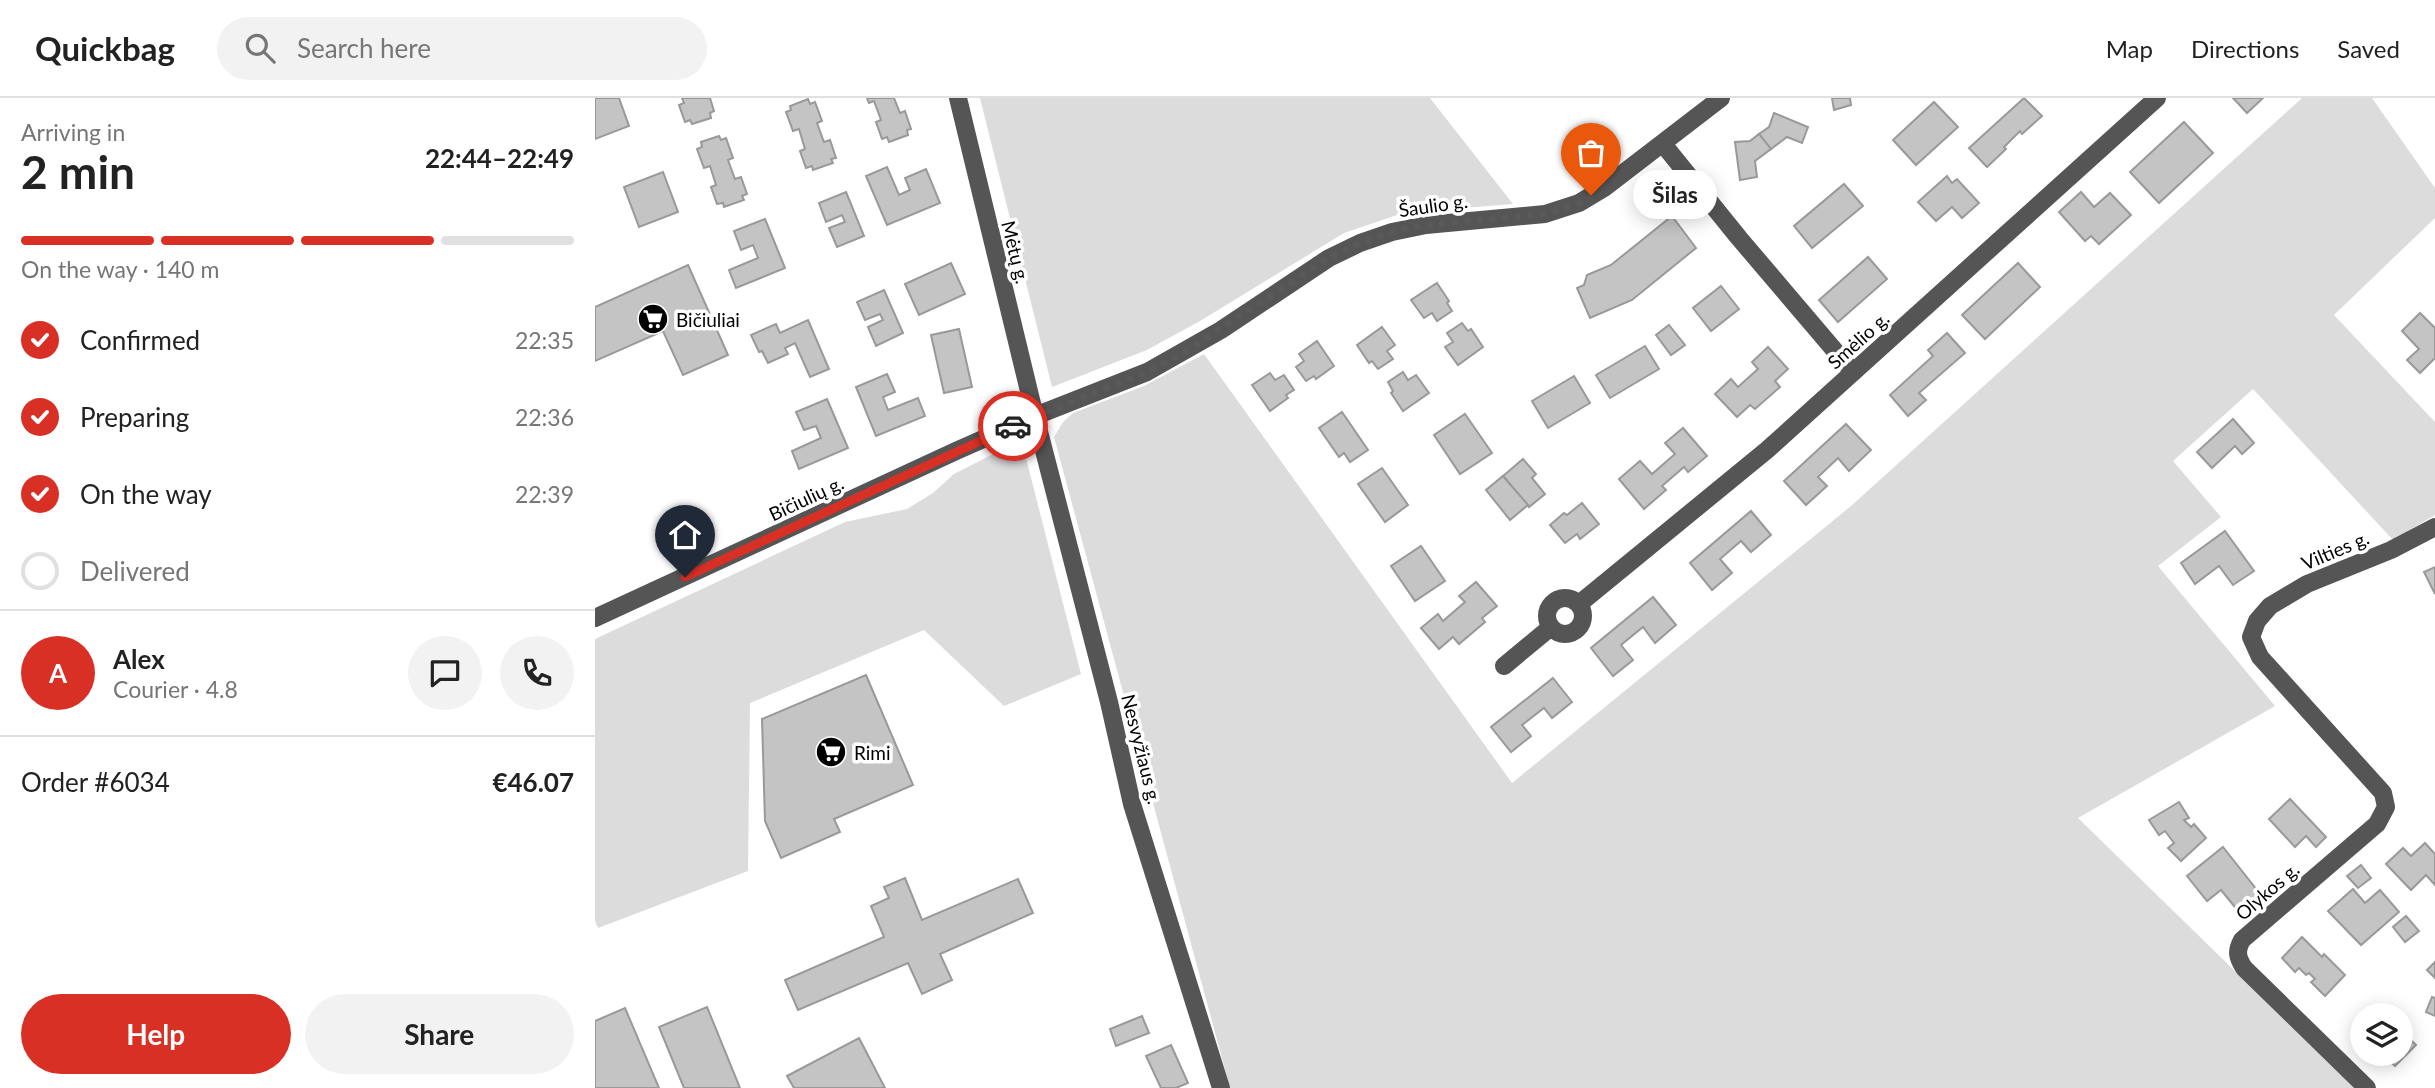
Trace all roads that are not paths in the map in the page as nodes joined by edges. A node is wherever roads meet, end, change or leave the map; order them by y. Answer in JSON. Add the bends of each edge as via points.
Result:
{"nodes":[{"id":1,"x":958,"y":98,"type":"edge"},
{"id":2,"x":1721,"y":98,"type":"edge"},
{"id":3,"x":2157,"y":98,"type":"edge"},
{"id":4,"x":1663,"y":144,"type":"junction"},
{"id":5,"x":1853,"y":372,"type":"junction"},
{"id":6,"x":1035,"y":416,"type":"junction"},
{"id":7,"x":2435,"y":527,"type":"edge"},
{"id":8,"x":1579,"y":604,"type":"junction"},
{"id":9,"x":595,"y":618,"type":"edge"},
{"id":10,"x":1551,"y":627,"type":"junction"},
{"id":11,"x":1504,"y":666,"type":"dead end"},
{"id":12,"x":2377,"y":824,"type":"joint"},
{"id":13,"x":1221,"y":1088,"type":"edge"},
{"id":14,"x":2367,"y":1088,"type":"edge"}],
"edges":[{"from":1,"to":6,"type":"street","name":"Mėtų g."},
{"from":2,"to":4,"type":"street","name":"Šaulio g."},
{"from":3,"to":5,"type":"street","name":"Smėlio g."},
{"from":4,"to":5,"type":"street"},
{"from":4,"to":6,"type":"street","name":"Šaulio g.","via":[[1579,203],[1545,214],[1426,225],[1360,243],[1329,258],[1180,355]]},
{"from":5,"to":8,"type":"street","name":"Smėlio g.","via":[[1767,450]]},
{"from":6,"to":9,"type":"street","name":"Bičiulių g."},
{"from":6,"to":13,"type":"street","name":"Nesvyžiaus g.","via":[[1132,804]]},
{"from":7,"to":12,"type":"street","name":"Vilties g.","via":[[2307,584],[2270,606],[2251,637],[2260,657],[2383,793],[2386,807]]},
{"from":8,"to":10,"type":"street","via":[[1562,598],[1553,602],[1547,619]]},
{"from":8,"to":10,"type":"street","via":[[1583,617],[1577,630],[1563,634]]},
{"from":10,"to":11,"type":"street"},
{"from":12,"to":14,"type":"street","name":"Olykos g.","via":[[2237,949],[2244,968]]}]}
